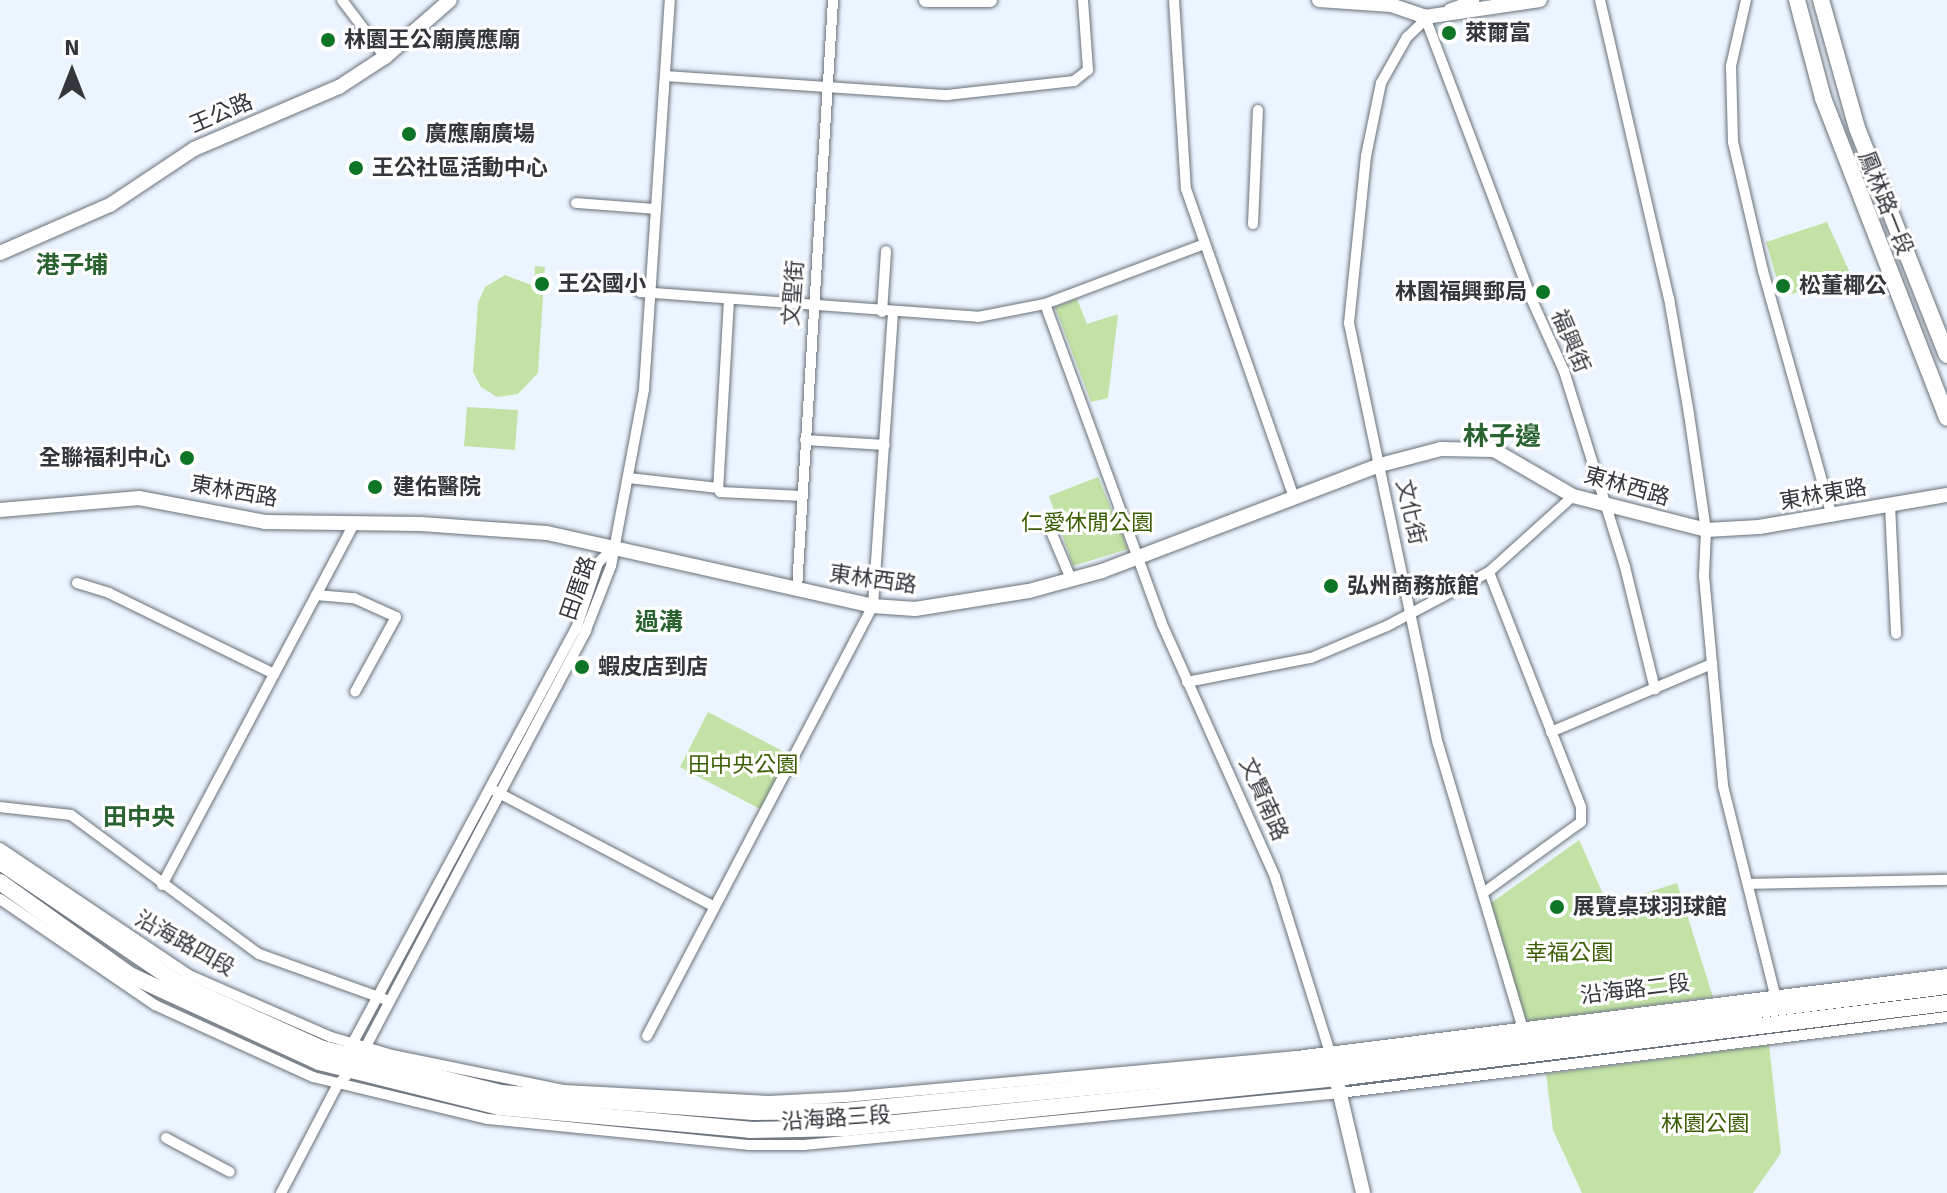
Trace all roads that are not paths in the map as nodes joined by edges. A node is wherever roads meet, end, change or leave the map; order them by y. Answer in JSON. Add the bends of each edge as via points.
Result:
{"nodes":[{"id":1,"x":342,"y":0,"type":"edge"},
{"id":2,"x":450,"y":0,"type":"edge"},
{"id":3,"x":670,"y":0,"type":"edge"},
{"id":4,"x":833,"y":0,"type":"edge"},
{"id":5,"x":926,"y":0,"type":"edge"},
{"id":6,"x":990,"y":0,"type":"edge"},
{"id":7,"x":1083,"y":0,"type":"edge"},
{"id":8,"x":1174,"y":0,"type":"edge"},
{"id":9,"x":1319,"y":0,"type":"edge"},
{"id":10,"x":1474,"y":0,"type":"edge"},
{"id":11,"x":1540,"y":0,"type":"edge"},
{"id":12,"x":1600,"y":0,"type":"edge"},
{"id":13,"x":1746,"y":0,"type":"edge"},
{"id":14,"x":1797,"y":0,"type":"edge"},
{"id":15,"x":1821,"y":0,"type":"edge"},
{"id":16,"x":1425,"y":17,"type":"junction"},
{"id":17,"x":385,"y":57,"type":"junction"},
{"id":18,"x":665,"y":76,"type":"junction"},
{"id":19,"x":827,"y":86,"type":"junction"},
{"id":20,"x":1258,"y":110,"type":"dead end"},
{"id":21,"x":576,"y":203,"type":"dead end"},
{"id":22,"x":656,"y":209,"type":"junction"},
{"id":23,"x":1253,"y":224,"type":"dead end"},
{"id":24,"x":1202,"y":245,"type":"junction"},
{"id":25,"x":886,"y":251,"type":"dead end"},
{"id":26,"x":0,"y":253,"type":"edge"},
{"id":27,"x":645,"y":293,"type":"junction"},
{"id":28,"x":729,"y":300,"type":"junction"},
{"id":29,"x":1045,"y":304,"type":"junction"},
{"id":30,"x":812,"y":307,"type":"junction"},
{"id":31,"x":888,"y":313,"type":"junction"},
{"id":32,"x":1947,"y":355,"type":"edge"},
{"id":33,"x":1947,"y":418,"type":"edge"},
{"id":34,"x":805,"y":440,"type":"junction"},
{"id":35,"x":885,"y":445,"type":"junction"},
{"id":36,"x":1380,"y":465,"type":"junction"},
{"id":37,"x":628,"y":478,"type":"junction"},
{"id":38,"x":718,"y":488,"type":"junction"},
{"id":39,"x":1947,"y":495,"type":"edge"},
{"id":40,"x":802,"y":496,"type":"junction"},
{"id":41,"x":1573,"y":496,"type":"junction"},
{"id":42,"x":1294,"y":498,"type":"junction"},
{"id":43,"x":1890,"y":505,"type":"junction"},
{"id":44,"x":1603,"y":506,"type":"junction"},
{"id":45,"x":0,"y":510,"type":"edge"},
{"id":46,"x":1832,"y":516,"type":"junction"},
{"id":47,"x":355,"y":522,"type":"junction"},
{"id":48,"x":1050,"y":529,"type":"dead end"},
{"id":49,"x":1706,"y":530,"type":"junction"},
{"id":50,"x":612,"y":549,"type":"junction"},
{"id":51,"x":1140,"y":559,"type":"junction"},
{"id":52,"x":1489,"y":572,"type":"junction"},
{"id":53,"x":1071,"y":579,"type":"junction"},
{"id":54,"x":77,"y":583,"type":"dead end"},
{"id":55,"x":797,"y":589,"type":"junction"},
{"id":56,"x":316,"y":595,"type":"junction"},
{"id":57,"x":873,"y":606,"type":"junction"},
{"id":58,"x":1413,"y":611,"type":"junction"},
{"id":59,"x":1896,"y":634,"type":"dead end"},
{"id":60,"x":1712,"y":664,"type":"junction"},
{"id":61,"x":274,"y":674,"type":"junction"},
{"id":62,"x":1187,"y":682,"type":"junction"},
{"id":63,"x":1655,"y":689,"type":"junction"},
{"id":64,"x":355,"y":692,"type":"dead end"},
{"id":65,"x":1551,"y":732,"type":"junction"},
{"id":66,"x":495,"y":791,"type":"junction"},
{"id":67,"x":0,"y":807,"type":"edge"},
{"id":68,"x":0,"y":848,"type":"edge"},
{"id":69,"x":0,"y":862,"type":"edge"},
{"id":70,"x":1947,"y":880,"type":"edge"},
{"id":71,"x":0,"y":882,"type":"edge"},
{"id":72,"x":1748,"y":884,"type":"junction"},
{"id":73,"x":162,"y":885,"type":"junction"},
{"id":74,"x":1483,"y":893,"type":"junction"},
{"id":75,"x":0,"y":899,"type":"edge"},
{"id":76,"x":713,"y":906,"type":"junction"},
{"id":77,"x":1947,"y":974,"type":"edge"},
{"id":78,"x":1947,"y":986,"type":"edge"},
{"id":79,"x":377,"y":997,"type":"junction"},
{"id":80,"x":389,"y":1001,"type":"junction"},
{"id":81,"x":1947,"y":1003,"type":"edge"},
{"id":82,"x":1779,"y":1013,"type":"junction"},
{"id":83,"x":1947,"y":1017,"type":"edge"},
{"id":84,"x":647,"y":1036,"type":"dead end"},
{"id":85,"x":1530,"y":1046,"type":"junction"},
{"id":86,"x":350,"y":1061,"type":"junction"},
{"id":87,"x":1335,"y":1072,"type":"junction"},
{"id":88,"x":1122,"y":1093,"type":"junction"},
{"id":89,"x":766,"y":1107,"type":"junction"},
{"id":90,"x":166,"y":1138,"type":"dead end"},
{"id":91,"x":766,"y":1138,"type":"junction"},
{"id":92,"x":230,"y":1172,"type":"dead end"},
{"id":93,"x":281,"y":1193,"type":"edge"},
{"id":94,"x":1363,"y":1193,"type":"edge"}],
"edges":[{"from":1,"to":17,"type":"street"},
{"from":2,"to":17,"type":"street","name":"王公路"},
{"from":3,"to":18,"type":"street","name":"田厝路"},
{"from":4,"to":19,"type":"street","name":"文聖街"},
{"from":5,"to":6,"type":"street"},
{"from":7,"to":19,"type":"street","via":[[1085,77],[979,95]]},
{"from":8,"to":24,"type":"street","via":[[1186,189]]},
{"from":9,"to":16,"type":"street","via":[[1391,5]]},
{"from":10,"to":16,"type":"street"},
{"from":11,"to":16,"type":"street"},
{"from":12,"to":49,"type":"street","via":[[1669,298]]},
{"from":13,"to":46,"type":"street","via":[[1731,66],[1733,142],[1763,271]]},
{"from":14,"to":33,"type":"main road","name":"鳳林路一段","via":[[1823,98]]},
{"from":15,"to":32,"type":"main road","name":"鳳林路一段","via":[[1857,128]]},
{"from":16,"to":36,"type":"street","name":"文化街","via":[[1394,56],[1381,83],[1366,156],[1348,305]]},
{"from":16,"to":44,"type":"street","name":"福興街","via":[[1531,298],[1564,371]]},
{"from":17,"to":26,"type":"street","name":"王公路","via":[[339,87],[194,149],[110,205]]},
{"from":18,"to":19,"type":"street"},
{"from":18,"to":22,"type":"street","name":"田厝路"},
{"from":19,"to":30,"type":"street","name":"文聖街"},
{"from":20,"to":23,"type":"street"},
{"from":21,"to":22,"type":"street"},
{"from":22,"to":27,"type":"street","name":"田厝路"},
{"from":24,"to":29,"type":"street"},
{"from":24,"to":42,"type":"street"},
{"from":25,"to":31,"type":"street"},
{"from":27,"to":28,"type":"street"},
{"from":27,"to":37,"type":"street","name":"田厝路","via":[[644,389]]},
{"from":28,"to":30,"type":"street"},
{"from":28,"to":38,"type":"street"},
{"from":29,"to":31,"type":"street","via":[[978,317]]},
{"from":29,"to":51,"type":"street","name":"文賢南路"},
{"from":30,"to":31,"type":"street"},
{"from":30,"to":34,"type":"street","name":"文聖街"},
{"from":31,"to":35,"type":"street"},
{"from":34,"to":35,"type":"street"},
{"from":34,"to":40,"type":"street","name":"文聖街"},
{"from":35,"to":57,"type":"street"},
{"from":36,"to":41,"type":"street","name":"東林西路","via":[[1468,446],[1522,463]]},
{"from":36,"to":42,"type":"street","name":"東林西路"},
{"from":36,"to":58,"type":"street","name":"文化街"},
{"from":37,"to":38,"type":"street"},
{"from":37,"to":50,"type":"street","name":"田厝路"},
{"from":38,"to":40,"type":"street"},
{"from":39,"to":43,"type":"street","name":"東林東路"},
{"from":40,"to":55,"type":"street","name":"文聖街"},
{"from":41,"to":44,"type":"street","name":"東林西路"},
{"from":41,"to":52,"type":"street"},
{"from":42,"to":51,"type":"street","name":"東林西路"},
{"from":43,"to":46,"type":"street","name":"東林東路"},
{"from":43,"to":59,"type":"street"},
{"from":44,"to":49,"type":"street","name":"東林西路"},
{"from":44,"to":63,"type":"street","name":"福興街","via":[[1625,567]]},
{"from":45,"to":47,"type":"street","name":"東林西路","via":[[139,498],[265,522]]},
{"from":46,"to":49,"type":"street","name":"東林東路"},
{"from":47,"to":50,"type":"street","name":"東林西路","via":[[547,533]]},
{"from":47,"to":56,"type":"street"},
{"from":48,"to":53,"type":"street"},
{"from":49,"to":60,"type":"street","via":[[1704,576]]},
{"from":50,"to":55,"type":"street","name":"東林西路"},
{"from":50,"to":66,"type":"street","name":"田厝路","via":[[598,563],[576,629]]},
{"from":51,"to":53,"type":"street","name":"東林西路"},
{"from":51,"to":62,"type":"street","name":"文賢南路"},
{"from":52,"to":58,"type":"street"},
{"from":52,"to":65,"type":"street"},
{"from":53,"to":57,"type":"street","name":"東林西路","via":[[946,607]]},
{"from":54,"to":61,"type":"street","via":[[109,593]]},
{"from":55,"to":57,"type":"street","name":"東林西路"},
{"from":56,"to":61,"type":"street"},
{"from":56,"to":64,"type":"street","via":[[354,598],[396,617]]},
{"from":57,"to":76,"type":"street"},
{"from":58,"to":62,"type":"street","via":[[1311,658]]},
{"from":58,"to":74,"type":"street","name":"文化街","via":[[1438,744]]},
{"from":60,"to":63,"type":"street"},
{"from":60,"to":72,"type":"street","via":[[1723,786]]},
{"from":61,"to":73,"type":"street"},
{"from":62,"to":87,"type":"street","name":"文賢南路","via":[[1275,877]]},
{"from":63,"to":65,"type":"street"},
{"from":65,"to":74,"type":"street","via":[[1581,807],[1581,822]]},
{"from":66,"to":76,"type":"street"},
{"from":66,"to":79,"type":"street","name":"田厝路"},
{"from":66,"to":80,"type":"street","name":"田厝路"},
{"from":67,"to":73,"type":"street","via":[[71,815]]},
{"from":68,"to":86,"type":"street","name":"沿海路四段","via":[[189,975]]},
{"from":69,"to":86,"type":"main road","name":"沿海路四段","via":[[181,985]]},
{"from":70,"to":72,"type":"street"},
{"from":71,"to":86,"type":"main road","via":[[169,996]]},
{"from":72,"to":82,"type":"street"},
{"from":73,"to":79,"type":"street","via":[[259,954]]},
{"from":74,"to":85,"type":"street","name":"文化街"},
{"from":75,"to":86,"type":"street","via":[[155,1005]]},
{"from":76,"to":84,"type":"street"},
{"from":77,"to":82,"type":"street","name":"沿海路二段"},
{"from":78,"to":82,"type":"main road","name":"沿海路二段"},
{"from":79,"to":80,"type":"street"},
{"from":79,"to":86,"type":"street","name":"田厝路"},
{"from":80,"to":86,"type":"street","name":"田厝路"},
{"from":81,"to":82,"type":"main road","name":"沿海路二段"},
{"from":82,"to":83,"type":"street","name":"沿海路二段"},
{"from":82,"to":85,"type":"main road","name":"沿海路二段"},
{"from":82,"to":85,"type":"street","name":"沿海路二段"},
{"from":85,"to":87,"type":"main road","name":"沿海路二段"},
{"from":85,"to":87,"type":"street","name":"沿海路二段"},
{"from":86,"to":89,"type":"main road","name":"沿海路三段","via":[[501,1093]]},
{"from":86,"to":91,"type":"main road","name":"沿海路三段","via":[[499,1107],[574,1123]]},
{"from":86,"to":93,"type":"street"},
{"from":87,"to":88,"type":"main road","name":"沿海路三段"},
{"from":87,"to":88,"type":"street","name":"沿海路三段"},
{"from":87,"to":94,"type":"street","name":"文賢南路"},
{"from":88,"to":89,"type":"main road","name":"沿海路三段"},
{"from":88,"to":91,"type":"main road","name":"沿海路三段","via":[[847,1134]]},
{"from":89,"to":91,"type":"street"},
{"from":90,"to":92,"type":"street"}]}
